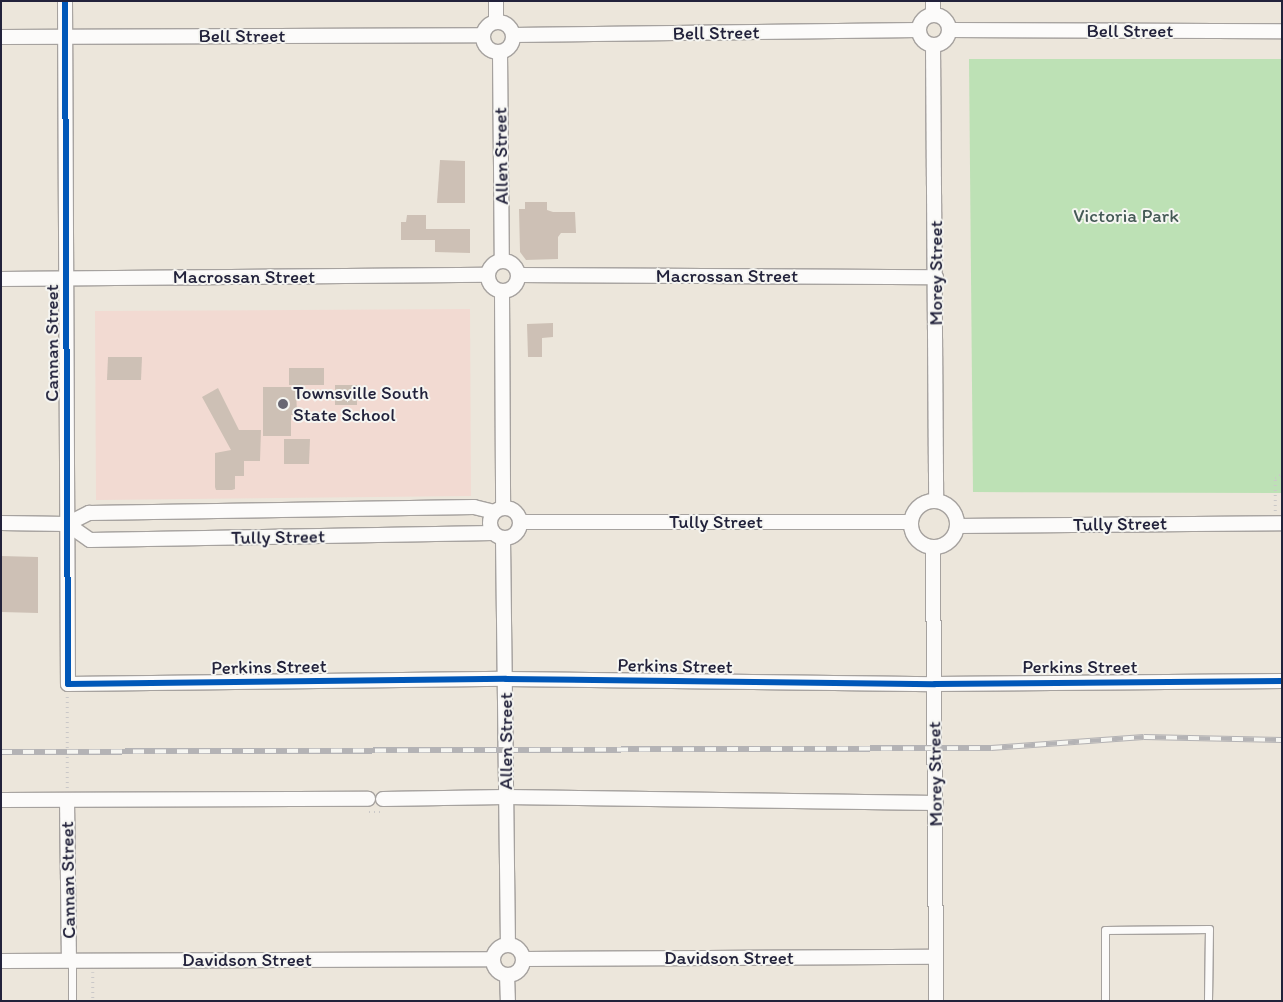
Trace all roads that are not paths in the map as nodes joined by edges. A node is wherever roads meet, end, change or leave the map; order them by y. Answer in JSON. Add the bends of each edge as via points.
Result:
{"nodes":[{"id":1,"x":65,"y":1,"type":"edge"},
{"id":2,"x":496,"y":1,"type":"edge"},
{"id":3,"x":933,"y":8,"type":"edge"},
{"id":4,"x":496,"y":21,"type":"junction"},
{"id":5,"x":918,"y":30,"type":"junction"},
{"id":6,"x":949,"y":30,"type":"junction"},
{"id":7,"x":1282,"y":31,"type":"edge"},
{"id":8,"x":1,"y":36,"type":"edge"},
{"id":9,"x":65,"y":36,"type":"junction"},
{"id":10,"x":483,"y":36,"type":"junction"},
{"id":11,"x":513,"y":36,"type":"junction"},
{"id":12,"x":932,"y":46,"type":"junction"},
{"id":13,"x":500,"y":52,"type":"junction"},
{"id":14,"x":502,"y":261,"type":"junction"},
{"id":15,"x":488,"y":275,"type":"junction"},
{"id":16,"x":518,"y":275,"type":"junction"},
{"id":17,"x":936,"y":277,"type":"junction"},
{"id":18,"x":68,"y":278,"type":"junction"},
{"id":19,"x":1,"y":279,"type":"edge"},
{"id":20,"x":502,"y":291,"type":"junction"},
{"id":21,"x":936,"y":501,"type":"junction"},
{"id":22,"x":498,"y":510,"type":"junction"},
{"id":23,"x":520,"y":522,"type":"junction"},
{"id":24,"x":911,"y":522,"type":"junction"},
{"id":25,"x":1,"y":523,"type":"edge"},
{"id":26,"x":1278,"y":523,"type":"edge"},
{"id":27,"x":67,"y":524,"type":"junction"},
{"id":28,"x":957,"y":526,"type":"junction"},
{"id":29,"x":498,"y":536,"type":"junction"},
{"id":30,"x":933,"y":547,"type":"junction"},
{"id":31,"x":506,"y":679,"type":"junction"},
{"id":32,"x":1282,"y":681,"type":"edge"},
{"id":33,"x":68,"y":684,"type":"joint"},
{"id":34,"x":935,"y":684,"type":"junction"},
{"id":35,"x":507,"y":797,"type":"junction"},
{"id":36,"x":368,"y":799,"type":"dead end"},
{"id":37,"x":383,"y":799,"type":"dead end"},
{"id":38,"x":1,"y":800,"type":"edge"},
{"id":39,"x":67,"y":800,"type":"junction"},
{"id":40,"x":936,"y":803,"type":"junction"},
{"id":41,"x":508,"y":944,"type":"junction"},
{"id":42,"x":935,"y":957,"type":"junction"},
{"id":43,"x":493,"y":959,"type":"junction"},
{"id":44,"x":524,"y":959,"type":"junction"},
{"id":45,"x":70,"y":960,"type":"junction"},
{"id":46,"x":1,"y":961,"type":"edge"},
{"id":47,"x":507,"y":975,"type":"junction"},
{"id":48,"x":72,"y":1001,"type":"edge"},
{"id":49,"x":508,"y":1001,"type":"edge"},
{"id":50,"x":936,"y":1001,"type":"edge"},
{"id":51,"x":1105,"y":1001,"type":"edge"},
{"id":52,"x":1208,"y":1001,"type":"edge"}],
"edges":[{"from":1,"to":9,"type":"street","name":"Cannan Street"},
{"from":2,"to":4,"type":"street"},
{"from":3,"to":5,"type":"street"},
{"from":3,"to":6,"type":"street"},
{"from":4,"to":10,"type":"street","via":[[488,25]]},
{"from":4,"to":11,"type":"street","via":[[508,25]]},
{"from":5,"to":11,"type":"street","name":"Bell Street"},
{"from":5,"to":12,"type":"street","via":[[923,41]]},
{"from":6,"to":7,"type":"street","name":"Bell Street"},
{"from":6,"to":12,"type":"street","via":[[944,42]]},
{"from":8,"to":9,"type":"street","name":"Bell Street"},
{"from":9,"to":10,"type":"street","name":"Bell Street"},
{"from":9,"to":18,"type":"street","name":"Cannan Street"},
{"from":10,"to":13,"type":"street","via":[[486,46]]},
{"from":11,"to":13,"type":"street","via":[[509,47]]},
{"from":12,"to":17,"type":"street","name":"Morey Street"},
{"from":13,"to":14,"type":"street","name":"Allen Street"},
{"from":14,"to":15,"type":"street","via":[[492,265]]},
{"from":14,"to":16,"type":"street","via":[[512,264]]},
{"from":15,"to":18,"type":"street","name":"Macrossan Street"},
{"from":15,"to":20,"type":"street","via":[[491,286]]},
{"from":16,"to":17,"type":"street","name":"Macrossan Street"},
{"from":16,"to":20,"type":"street","via":[[514,287]]},
{"from":17,"to":21,"type":"street","name":"Morey Street"},
{"from":18,"to":19,"type":"street","name":"Macrossan Street"},
{"from":18,"to":27,"type":"street","name":"Cannan Street"},
{"from":20,"to":22,"type":"street"},
{"from":21,"to":24,"type":"street","via":[[917,509]]},
{"from":21,"to":28,"type":"street","via":[[954,512]]},
{"from":22,"to":23,"type":"street","via":[[517,514]]},
{"from":22,"to":27,"type":"street","name":"Tully Street","via":[[474,507],[88,513]]},
{"from":22,"to":29,"type":"street","via":[[490,522]]},
{"from":23,"to":24,"type":"street","name":"Tully Street"},
{"from":23,"to":29,"type":"street","via":[[516,534]]},
{"from":24,"to":30,"type":"street","via":[[920,542]]},
{"from":25,"to":27,"type":"street","name":"Tully Street"},
{"from":26,"to":28,"type":"street","name":"Tully Street"},
{"from":27,"to":29,"type":"street","name":"Tully Street","via":[[90,540]]},
{"from":27,"to":33,"type":"street","name":"Cannan Street"},
{"from":28,"to":30,"type":"street","via":[[947,544]]},
{"from":29,"to":31,"type":"street","name":"Allen Street"},
{"from":30,"to":34,"type":"street","name":"Morey Street"},
{"from":31,"to":33,"type":"street","name":"Perkins Street"},
{"from":31,"to":34,"type":"street","name":"Perkins Street"},
{"from":31,"to":35,"type":"street","name":"Allen Street"},
{"from":32,"to":34,"type":"street","name":"Perkins Street"},
{"from":34,"to":40,"type":"street","name":"Morey Street"},
{"from":35,"to":37,"type":"street"},
{"from":35,"to":40,"type":"street"},
{"from":35,"to":41,"type":"street","name":"Allen Street"},
{"from":36,"to":39,"type":"street"},
{"from":38,"to":39,"type":"street"},
{"from":39,"to":45,"type":"street","name":"Cannan Street"},
{"from":40,"to":42,"type":"street","name":"Morey Street"},
{"from":41,"to":43,"type":"street","via":[[498,949]]},
{"from":41,"to":44,"type":"street","via":[[518,948]]},
{"from":42,"to":44,"type":"street","name":"Davidson Street"},
{"from":42,"to":50,"type":"street","name":"Morey Street"},
{"from":43,"to":45,"type":"street","name":"Davidson Street"},
{"from":43,"to":47,"type":"street","via":[[496,969]]},
{"from":44,"to":47,"type":"street","via":[[519,971]]},
{"from":45,"to":46,"type":"street","name":"Davidson Street"},
{"from":45,"to":48,"type":"lane","name":"Cannan Street"},
{"from":47,"to":49,"type":"street"},
{"from":51,"to":52,"type":"lane","via":[[1105,930],[1209,929]]}]}
